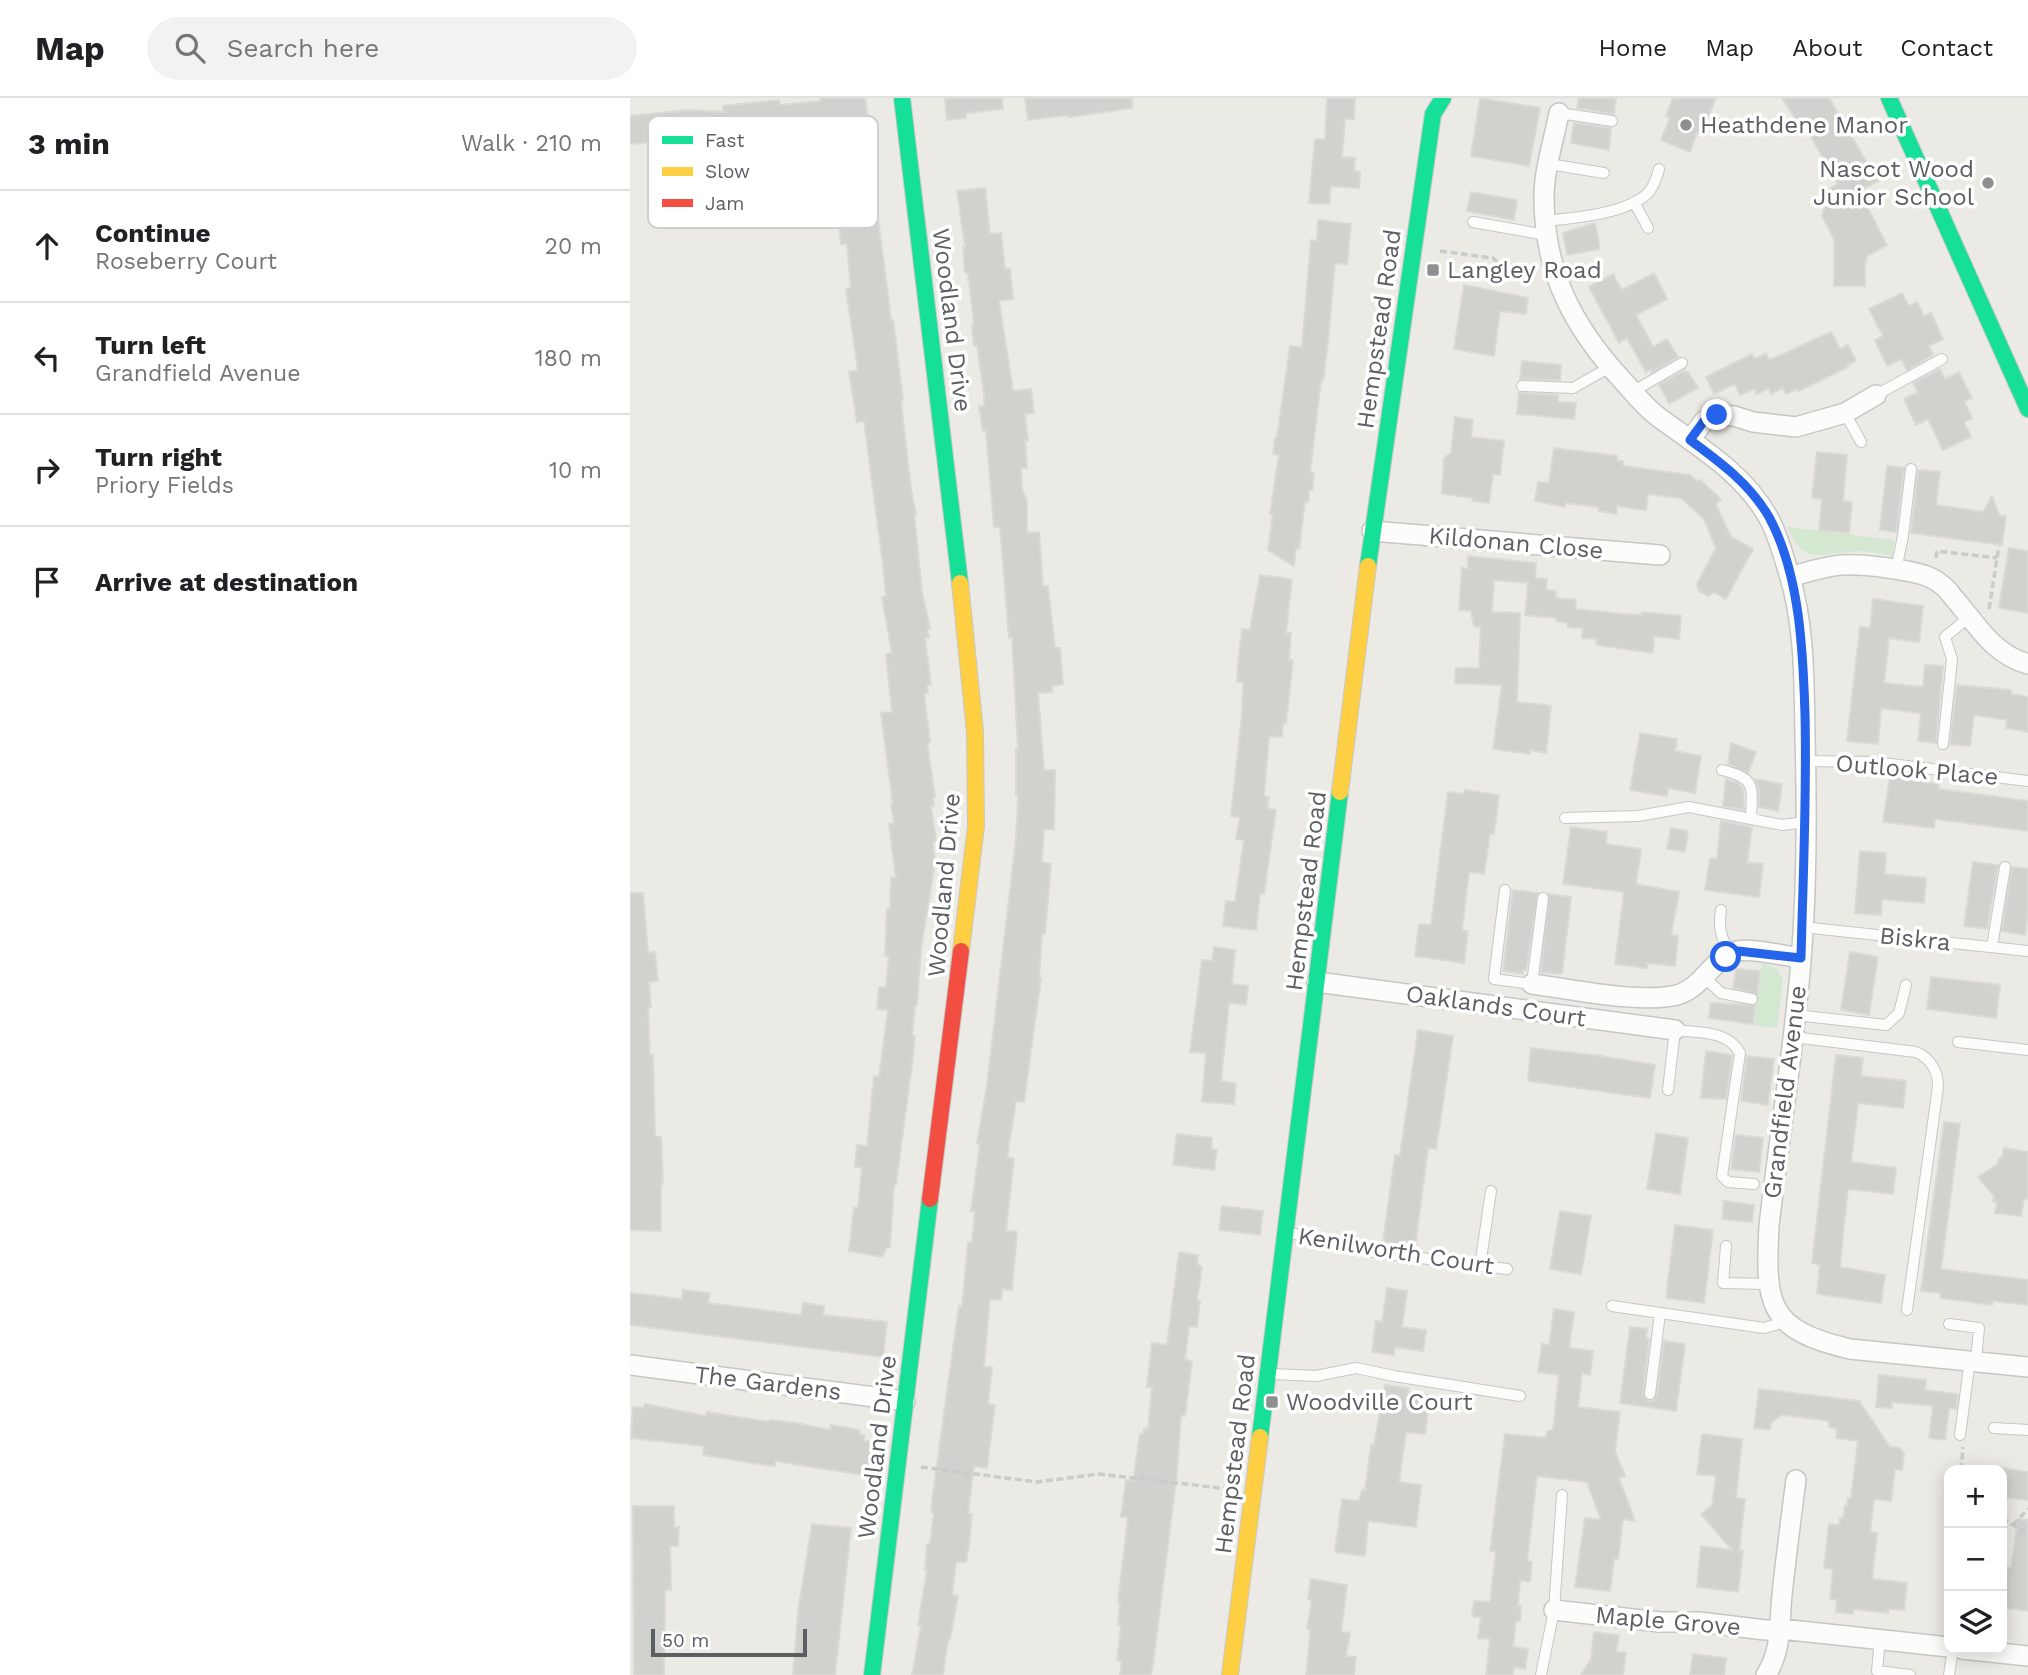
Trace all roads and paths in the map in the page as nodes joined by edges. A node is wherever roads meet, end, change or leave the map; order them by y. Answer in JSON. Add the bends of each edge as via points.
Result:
{"nodes":[{"id":1,"x":902,"y":98,"type":"edge"},
{"id":2,"x":1426,"y":98,"type":"edge"},
{"id":3,"x":1443,"y":98,"type":"edge"},
{"id":4,"x":1889,"y":98,"type":"edge"},
{"id":5,"x":1559,"y":113,"type":"joint"},
{"id":6,"x":1433,"y":114,"type":"junction"},
{"id":7,"x":1612,"y":121,"type":"dead end"},
{"id":8,"x":1549,"y":164,"type":"junction"},
{"id":9,"x":1659,"y":169,"type":"dead end"},
{"id":10,"x":1604,"y":173,"type":"dead end"},
{"id":11,"x":1634,"y":202,"type":"junction"},
{"id":12,"x":1473,"y":222,"type":"dead end"},
{"id":13,"x":1546,"y":228,"type":"junction"},
{"id":14,"x":1648,"y":228,"type":"dead end"},
{"id":15,"x":1414,"y":247,"type":"junction"},
{"id":16,"x":1554,"y":270,"type":"junction"},
{"id":17,"x":1941,"y":359,"type":"dead end"},
{"id":18,"x":1682,"y":362,"type":"dead end"},
{"id":19,"x":1610,"y":367,"type":"junction"},
{"id":20,"x":1522,"y":386,"type":"dead end"},
{"id":21,"x":1632,"y":392,"type":"junction"},
{"id":22,"x":1876,"y":395,"type":"joint"},
{"id":23,"x":2026,"y":395,"type":"edge"},
{"id":24,"x":1845,"y":413,"type":"junction"},
{"id":25,"x":1690,"y":440,"type":"junction"},
{"id":26,"x":1861,"y":442,"type":"dead end"},
{"id":27,"x":1911,"y":469,"type":"dead end"},
{"id":28,"x":1372,"y":531,"type":"junction"},
{"id":29,"x":2000,"y":545,"type":"dead end"},
{"id":30,"x":1660,"y":555,"type":"dead end"},
{"id":31,"x":1997,"y":558,"type":"junction"},
{"id":32,"x":1896,"y":570,"type":"junction"},
{"id":33,"x":1790,"y":577,"type":"junction"},
{"id":34,"x":1934,"y":579,"type":"junction"},
{"id":35,"x":1974,"y":623,"type":"junction"},
{"id":36,"x":2028,"y":664,"type":"edge"},
{"id":37,"x":1943,"y":744,"type":"dead end"},
{"id":38,"x":1806,"y":761,"type":"junction"},
{"id":39,"x":1722,"y":770,"type":"dead end"},
{"id":40,"x":2028,"y":781,"type":"edge"},
{"id":41,"x":1565,"y":818,"type":"dead end"},
{"id":42,"x":1751,"y":819,"type":"junction"},
{"id":43,"x":1806,"y":822,"type":"junction"},
{"id":44,"x":2005,"y":867,"type":"dead end"},
{"id":45,"x":1505,"y":890,"type":"dead end"},
{"id":46,"x":1543,"y":898,"type":"dead end"},
{"id":47,"x":1721,"y":910,"type":"dead end"},
{"id":48,"x":1802,"y":927,"type":"junction"},
{"id":49,"x":1992,"y":947,"type":"junction"},
{"id":50,"x":2028,"y":951,"type":"edge"},
{"id":51,"x":1731,"y":954,"type":"junction"},
{"id":52,"x":1801,"y":958,"type":"junction"},
{"id":53,"x":1704,"y":978,"type":"junction"},
{"id":54,"x":1317,"y":982,"type":"junction"},
{"id":55,"x":1532,"y":984,"type":"junction"},
{"id":56,"x":1906,"y":985,"type":"dead end"},
{"id":57,"x":1752,"y":999,"type":"dead end"},
{"id":58,"x":1795,"y":1015,"type":"junction"},
{"id":59,"x":1675,"y":1030,"type":"junction"},
{"id":60,"x":1793,"y":1037,"type":"junction"},
{"id":61,"x":1958,"y":1042,"type":"dead end"},
{"id":62,"x":2028,"y":1050,"type":"edge"},
{"id":63,"x":1668,"y":1090,"type":"dead end"},
{"id":64,"x":1754,"y":1184,"type":"dead end"},
{"id":65,"x":1491,"y":1191,"type":"dead end"},
{"id":66,"x":1286,"y":1232,"type":"junction"},
{"id":67,"x":1726,"y":1245,"type":"dead end"},
{"id":68,"x":1480,"y":1266,"type":"junction"},
{"id":69,"x":1507,"y":1269,"type":"dead end"},
{"id":70,"x":1767,"y":1284,"type":"junction"},
{"id":71,"x":1612,"y":1306,"type":"dead end"},
{"id":72,"x":1907,"y":1310,"type":"dead end"},
{"id":73,"x":1660,"y":1313,"type":"junction"},
{"id":74,"x":1785,"y":1322,"type":"junction"},
{"id":75,"x":1949,"y":1324,"type":"dead end"},
{"id":76,"x":1973,"y":1361,"type":"junction"},
{"id":77,"x":630,"y":1365,"type":"edge"},
{"id":78,"x":2028,"y":1367,"type":"edge"},
{"id":79,"x":1269,"y":1374,"type":"junction"},
{"id":80,"x":1650,"y":1394,"type":"dead end"},
{"id":81,"x":1520,"y":1396,"type":"dead end"},
{"id":82,"x":905,"y":1401,"type":"junction"},
{"id":83,"x":1994,"y":1428,"type":"dead end"},
{"id":84,"x":2028,"y":1430,"type":"edge"},
{"id":85,"x":1960,"y":1435,"type":"joint"},
{"id":86,"x":898,"y":1465,"type":"junction"},
{"id":87,"x":1962,"y":1465,"type":"edge"},
{"id":88,"x":1796,"y":1480,"type":"dead end"},
{"id":89,"x":1252,"y":1491,"type":"junction"},
{"id":90,"x":1562,"y":1494,"type":"dead end"},
{"id":91,"x":2028,"y":1509,"type":"edge"},
{"id":92,"x":2007,"y":1521,"type":"edge"},
{"id":93,"x":2013,"y":1525,"type":"junction"},
{"id":94,"x":2028,"y":1534,"type":"edge"},
{"id":95,"x":1554,"y":1610,"type":"junction"},
{"id":96,"x":1781,"y":1629,"type":"junction"},
{"id":97,"x":1880,"y":1639,"type":"junction"},
{"id":98,"x":1944,"y":1647,"type":"edge"},
{"id":99,"x":1951,"y":1654,"type":"edge"},
{"id":100,"x":2007,"y":1654,"type":"edge"},
{"id":101,"x":2028,"y":1656,"type":"edge"},
{"id":102,"x":872,"y":1675,"type":"edge"},
{"id":103,"x":1230,"y":1675,"type":"edge"},
{"id":104,"x":1541,"y":1675,"type":"edge"},
{"id":105,"x":1766,"y":1675,"type":"edge"},
{"id":106,"x":1910,"y":1675,"type":"edge"},
{"id":107,"x":1949,"y":1675,"type":"edge"}],
"edges":[{"from":1,"to":82,"type":"street","name":"Woodland Drive","via":[[968,650],[976,779],[972,865]]},
{"from":2,"to":6,"type":"street"},
{"from":3,"to":6,"type":"street","name":"Hempstead Road"},
{"from":4,"to":23,"type":"street"},
{"from":5,"to":7,"type":"lane"},
{"from":5,"to":8,"type":"street","name":"Grandfield Avenue"},
{"from":6,"to":15,"type":"street","name":"Hempstead Road"},
{"from":8,"to":10,"type":"lane"},
{"from":8,"to":13,"type":"street","name":"Grandfield Avenue","via":[[1544,193]]},
{"from":9,"to":11,"type":"lane","via":[[1652,188]]},
{"from":11,"to":13,"type":"lane"},
{"from":11,"to":14,"type":"lane"},
{"from":12,"to":13,"type":"lane"},
{"from":13,"to":16,"type":"street","name":"Grandfield Avenue"},
{"from":15,"to":16,"type":"path","via":[[1493,258],[1510,275]]},
{"from":15,"to":28,"type":"street","name":"Hempstead Road"},
{"from":16,"to":19,"type":"street","name":"Grandfield Avenue","via":[[1577,322]]},
{"from":17,"to":22,"type":"lane"},
{"from":18,"to":21,"type":"lane"},
{"from":19,"to":20,"type":"lane","via":[[1573,388]]},
{"from":19,"to":21,"type":"street","name":"Grandfield Avenue"},
{"from":21,"to":25,"type":"street","name":"Grandfield Avenue"},
{"from":22,"to":24,"type":"street"},
{"from":24,"to":25,"type":"street","via":[[1796,427],[1717,415],[1704,421]]},
{"from":24,"to":26,"type":"lane"},
{"from":25,"to":33,"type":"street","name":"Grandfield Avenue","via":[[1728,468],[1760,503]]},
{"from":27,"to":32,"type":"lane"},
{"from":28,"to":30,"type":"street","name":"Kildonan Close"},
{"from":28,"to":54,"type":"street","name":"Hempstead Road"},
{"from":29,"to":31,"type":"path"},
{"from":31,"to":34,"type":"path","via":[[1937,551]]},
{"from":31,"to":35,"type":"path","via":[[1987,623]]},
{"from":32,"to":33,"type":"street","via":[[1844,565]]},
{"from":32,"to":34,"type":"street"},
{"from":33,"to":38,"type":"street","name":"Grandfield Avenue","via":[[1801,638]]},
{"from":34,"to":35,"type":"street"},
{"from":35,"to":36,"type":"street","via":[[1998,649]]},
{"from":35,"to":37,"type":"lane","via":[[1945,637],[1952,659]]},
{"from":38,"to":40,"type":"lane","name":"Outlook Place","via":[[1875,762]]},
{"from":38,"to":43,"type":"street","name":"Grandfield Avenue"},
{"from":39,"to":42,"type":"lane","via":[[1747,780]]},
{"from":41,"to":42,"type":"lane","via":[[1638,816],[1689,807]]},
{"from":42,"to":43,"type":"lane","via":[[1782,825]]},
{"from":43,"to":48,"type":"street","name":"Grandfield Avenue"},
{"from":44,"to":49,"type":"lane"},
{"from":45,"to":55,"type":"lane","via":[[1494,979]]},
{"from":46,"to":55,"type":"lane"},
{"from":47,"to":51,"type":"lane","via":[[1718,927]]},
{"from":48,"to":49,"type":"lane","name":"Biskra"},
{"from":48,"to":52,"type":"street","name":"Grandfield Avenue"},
{"from":49,"to":50,"type":"lane","name":"Biskra"},
{"from":51,"to":52,"type":"street","via":[[1748,951]]},
{"from":51,"to":53,"type":"street"},
{"from":52,"to":58,"type":"street","name":"Grandfield Avenue"},
{"from":53,"to":55,"type":"street","via":[[1681,994],[1652,999]]},
{"from":53,"to":57,"type":"lane","via":[[1721,993]]},
{"from":54,"to":59,"type":"street","name":"Oaklands Court"},
{"from":54,"to":66,"type":"street","name":"Hempstead Road"},
{"from":56,"to":58,"type":"lane","via":[[1899,1013],[1886,1025]]},
{"from":58,"to":60,"type":"street","name":"Grandfield Avenue"},
{"from":59,"to":63,"type":"lane"},
{"from":59,"to":64,"type":"lane","via":[[1724,1037],[1740,1053],[1722,1176],[1728,1182]]},
{"from":60,"to":70,"type":"street","name":"Grandfield Avenue","via":[[1769,1226]]},
{"from":60,"to":72,"type":"lane","via":[[1916,1052],[1929,1060],[1937,1073]]},
{"from":61,"to":62,"type":"lane"},
{"from":65,"to":68,"type":"lane"},
{"from":66,"to":68,"type":"lane","name":"Kenilworth Court","via":[[1373,1252]]},
{"from":66,"to":79,"type":"street","name":"Hempstead Road"},
{"from":67,"to":70,"type":"lane","via":[[1723,1283]]},
{"from":68,"to":69,"type":"lane","name":"Kenilworth Court"},
{"from":70,"to":74,"type":"street","name":"Grandfield Avenue","via":[[1773,1305]]},
{"from":71,"to":73,"type":"lane"},
{"from":73,"to":74,"type":"lane","via":[[1765,1328]]},
{"from":73,"to":80,"type":"lane"},
{"from":74,"to":76,"type":"street","via":[[1812,1339],[1850,1349]]},
{"from":75,"to":76,"type":"lane","via":[[1979,1328]]},
{"from":76,"to":78,"type":"street"},
{"from":76,"to":85,"type":"lane"},
{"from":77,"to":82,"type":"street","name":"The Gardens"},
{"from":79,"to":81,"type":"lane","via":[[1316,1376],[1356,1368]]},
{"from":79,"to":89,"type":"street","name":"Hempstead Road"},
{"from":82,"to":86,"type":"street","name":"Woodland Drive"},
{"from":83,"to":84,"type":"lane"},
{"from":85,"to":87,"type":"path"},
{"from":86,"to":89,"type":"path","via":[[1037,1482],[1099,1474]]},
{"from":86,"to":102,"type":"street","name":"Woodland Drive"},
{"from":88,"to":96,"type":"street"},
{"from":89,"to":103,"type":"street","name":"Hempstead Road"},
{"from":90,"to":95,"type":"lane"},
{"from":91,"to":93,"type":"path"},
{"from":92,"to":93,"type":"path"},
{"from":93,"to":94,"type":"path"},
{"from":95,"to":96,"type":"street","name":"Maple Grove"},
{"from":95,"to":104,"type":"lane"},
{"from":96,"to":97,"type":"street","name":"Maple Grove"},
{"from":96,"to":105,"type":"street"},
{"from":97,"to":98,"type":"street","name":"Maple Grove"},
{"from":97,"to":106,"type":"lane","via":[[1877,1671]]},
{"from":99,"to":107,"type":"lane"},
{"from":100,"to":101,"type":"street"}]}
